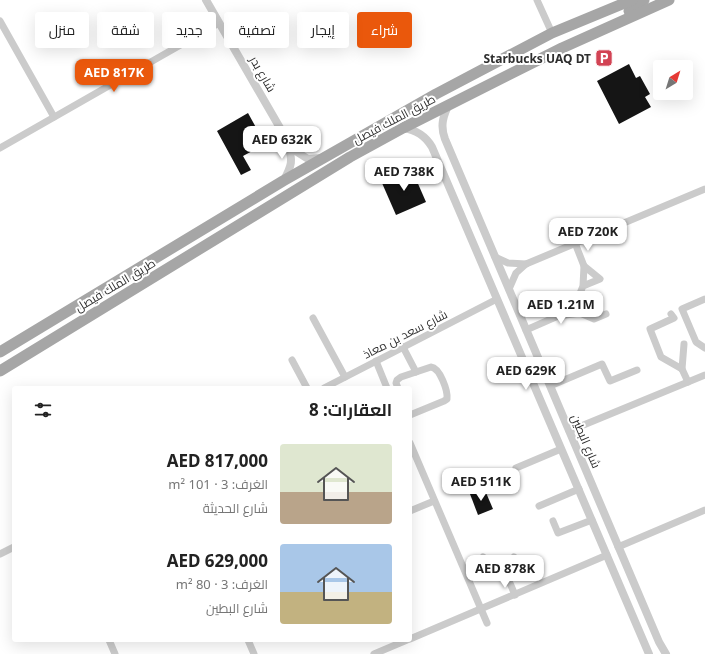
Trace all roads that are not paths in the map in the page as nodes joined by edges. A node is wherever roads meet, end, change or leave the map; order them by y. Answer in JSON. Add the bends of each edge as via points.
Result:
{"nodes":[{"id":1,"x":206,"y":0,"type":"edge"},
{"id":2,"x":538,"y":0,"type":"edge"},
{"id":3,"x":632,"y":0,"type":"edge"},
{"id":4,"x":644,"y":0,"type":"edge"},
{"id":5,"x":669,"y":0,"type":"edge"},
{"id":6,"x":630,"y":17,"type":"junction"},
{"id":7,"x":0,"y":21,"type":"edge"},
{"id":8,"x":219,"y":23,"type":"junction"},
{"id":9,"x":552,"y":33,"type":"junction"},
{"id":10,"x":449,"y":104,"type":"junction"},
{"id":11,"x":54,"y":117,"type":"junction"},
{"id":12,"x":403,"y":128,"type":"junction"},
{"id":13,"x":287,"y":140,"type":"junction"},
{"id":14,"x":0,"y":148,"type":"edge"},
{"id":15,"x":324,"y":158,"type":"junction"},
{"id":16,"x":283,"y":181,"type":"junction"},
{"id":17,"x":448,"y":184,"type":"junction"},
{"id":18,"x":464,"y":184,"type":"junction"},
{"id":19,"x":705,"y":189,"type":"edge"},
{"id":20,"x":575,"y":243,"type":"junction"},
{"id":21,"x":495,"y":257,"type":"junction"},
{"id":22,"x":526,"y":264,"type":"junction"},
{"id":23,"x":584,"y":266,"type":"junction"},
{"id":24,"x":583,"y":286,"type":"junction"},
{"id":25,"x":508,"y":289,"type":"junction"},
{"id":26,"x":497,"y":299,"type":"junction"},
{"id":27,"x":705,"y":299,"type":"edge"},
{"id":28,"x":576,"y":303,"type":"junction"},
{"id":29,"x":580,"y":313,"type":"junction"},
{"id":30,"x":606,"y":314,"type":"dead end"},
{"id":31,"x":672,"y":314,"type":"dead end"},
{"id":32,"x":558,"y":316,"type":"junction"},
{"id":33,"x":313,"y":318,"type":"dead end"},
{"id":34,"x":526,"y":330,"type":"junction"},
{"id":35,"x":684,"y":344,"type":"dead end"},
{"id":36,"x":402,"y":347,"type":"junction"},
{"id":37,"x":705,"y":348,"type":"edge"},
{"id":38,"x":0,"y":352,"type":"edge"},
{"id":39,"x":292,"y":360,"type":"dead end"},
{"id":40,"x":376,"y":361,"type":"junction"},
{"id":41,"x":524,"y":363,"type":"junction"},
{"id":42,"x":542,"y":369,"type":"junction"},
{"id":43,"x":682,"y":369,"type":"junction"},
{"id":44,"x":637,"y":370,"type":"dead end"},
{"id":45,"x":0,"y":371,"type":"edge"},
{"id":46,"x":416,"y":372,"type":"junction"},
{"id":47,"x":705,"y":375,"type":"edge"},
{"id":48,"x":346,"y":377,"type":"junction"},
{"id":49,"x":491,"y":378,"type":"dead end"},
{"id":50,"x":688,"y":382,"type":"junction"},
{"id":51,"x":306,"y":386,"type":"edge"},
{"id":52,"x":328,"y":386,"type":"edge"},
{"id":53,"x":386,"y":386,"type":"edge"},
{"id":54,"x":397,"y":386,"type":"edge"},
{"id":55,"x":550,"y":386,"type":"junction"},
{"id":56,"x":412,"y":414,"type":"edge"},
{"id":57,"x":569,"y":431,"type":"junction"},
{"id":58,"x":412,"y":448,"type":"edge"},
{"id":59,"x":561,"y":449,"type":"junction"},
{"id":60,"x":516,"y":468,"type":"dead end"},
{"id":61,"x":579,"y":490,"type":"junction"},
{"id":62,"x":434,"y":501,"type":"junction"},
{"id":63,"x":538,"y":506,"type":"dead end"},
{"id":64,"x":412,"y":510,"type":"edge"},
{"id":65,"x":705,"y":510,"type":"edge"},
{"id":66,"x":592,"y":520,"type":"junction"},
{"id":67,"x":553,"y":522,"type":"dead end"},
{"id":68,"x":618,"y":547,"type":"junction"},
{"id":69,"x":12,"y":548,"type":"edge"},
{"id":70,"x":0,"y":554,"type":"edge"},
{"id":71,"x":607,"y":555,"type":"junction"},
{"id":72,"x":514,"y":557,"type":"dead end"},
{"id":73,"x":480,"y":559,"type":"dead end"},
{"id":74,"x":506,"y":574,"type":"junction"},
{"id":75,"x":515,"y":595,"type":"junction"},
{"id":76,"x":481,"y":609,"type":"junction"},
{"id":77,"x":487,"y":623,"type":"dead end"},
{"id":78,"x":412,"y":638,"type":"edge"},
{"id":79,"x":110,"y":642,"type":"edge"},
{"id":80,"x":249,"y":642,"type":"edge"},
{"id":81,"x":403,"y":642,"type":"edge"},
{"id":82,"x":379,"y":653,"type":"edge"},
{"id":83,"x":115,"y":654,"type":"edge"},
{"id":84,"x":254,"y":654,"type":"edge"},
{"id":85,"x":649,"y":654,"type":"edge"},
{"id":86,"x":666,"y":654,"type":"edge"}],
"edges":[{"from":1,"to":8,"type":"street","name":"شارع بدر"},
{"from":2,"to":9,"type":"street"},
{"from":3,"to":9,"type":"main road","name":"طريق الملك فيصل"},
{"from":4,"to":6,"type":"main road","via":[[631,7]]},
{"from":5,"to":6,"type":"main road","name":"طريق الملك فيصل"},
{"from":6,"to":10,"type":"main road","name":"طريق الملك فيصل"},
{"from":7,"to":11,"type":"street"},
{"from":8,"to":11,"type":"street"},
{"from":8,"to":13,"type":"street","name":"شارع بدر"},
{"from":9,"to":15,"type":"main road","name":"طريق الملك فيصل","via":[[436,94]]},
{"from":10,"to":12,"type":"main road","name":"طريق الملك فيصل"},
{"from":10,"to":18,"type":"street","name":"شارع البطين","via":[[443,119],[443,134]]},
{"from":11,"to":14,"type":"street"},
{"from":12,"to":17,"type":"street","via":[[418,132],[430,143]]},
{"from":12,"to":45,"type":"main road","name":"طريق الملك فيصل","via":[[344,161]]},
{"from":13,"to":15,"type":"street","name":"شارع بدر","via":[[297,152],[308,159]]},
{"from":13,"to":16,"type":"street","name":"شارع بدر","via":[[292,155],[291,165]]},
{"from":15,"to":16,"type":"main road","name":"طريق الملك فيصل"},
{"from":16,"to":38,"type":"main road","name":"طريق الملك فيصل"},
{"from":17,"to":18,"type":"street"},
{"from":17,"to":26,"type":"street"},
{"from":18,"to":21,"type":"street","name":"شارع البطين"},
{"from":19,"to":20,"type":"street"},
{"from":20,"to":22,"type":"street"},
{"from":20,"to":23,"type":"street"},
{"from":21,"to":22,"type":"street","via":[[508,263]]},
{"from":21,"to":25,"type":"street","name":"شارع البطين"},
{"from":22,"to":25,"type":"street","via":[[516,273]]},
{"from":23,"to":24,"type":"street"},
{"from":23,"to":24,"type":"street","via":[[600,279]]},
{"from":24,"to":28,"type":"street"},
{"from":25,"to":34,"type":"street","name":"شارع البطين"},
{"from":26,"to":36,"type":"street","name":"شارع سعد بن معاذ"},
{"from":26,"to":41,"type":"street"},
{"from":27,"to":37,"type":"street","via":[[682,309],[696,342]]},
{"from":28,"to":29,"type":"street"},
{"from":28,"to":32,"type":"street"},
{"from":29,"to":30,"type":"street","via":[[594,319]]},
{"from":29,"to":32,"type":"street"},
{"from":31,"to":43,"type":"street","via":[[674,318],[650,329],[662,357]]},
{"from":32,"to":34,"type":"street"},
{"from":33,"to":48,"type":"street"},
{"from":34,"to":42,"type":"street","name":"شارع البطين"},
{"from":35,"to":43,"type":"street"},
{"from":36,"to":40,"type":"street","name":"شارع سعد بن معاذ"},
{"from":36,"to":46,"type":"street"},
{"from":39,"to":51,"type":"street"},
{"from":40,"to":48,"type":"street","name":"شارع سعد بن معاذ"},
{"from":40,"to":53,"type":"street"},
{"from":41,"to":42,"type":"street","via":[[535,369]]},
{"from":41,"to":49,"type":"street"},
{"from":41,"to":59,"type":"street"},
{"from":42,"to":55,"type":"street","name":"شارع البطين"},
{"from":43,"to":50,"type":"street"},
{"from":44,"to":55,"type":"street","via":[[610,381],[602,364]]},
{"from":46,"to":54,"type":"street","via":[[401,377],[397,380]]},
{"from":46,"to":56,"type":"street","via":[[435,367],[448,393],[444,401]]},
{"from":47,"to":50,"type":"street"},
{"from":48,"to":52,"type":"street","name":"شارع سعد بن معاذ"},
{"from":50,"to":57,"type":"street"},
{"from":55,"to":57,"type":"street","name":"شارع البطين"},
{"from":57,"to":68,"type":"street","name":"شارع البطين"},
{"from":58,"to":62,"type":"street"},
{"from":59,"to":60,"type":"street"},
{"from":59,"to":61,"type":"street"},
{"from":61,"to":63,"type":"street"},
{"from":61,"to":66,"type":"street"},
{"from":62,"to":64,"type":"street"},
{"from":62,"to":76,"type":"street"},
{"from":65,"to":68,"type":"street"},
{"from":66,"to":67,"type":"street","via":[[558,533]]},
{"from":66,"to":71,"type":"street"},
{"from":68,"to":86,"type":"street","name":"شارع البطين"},
{"from":69,"to":70,"type":"street"},
{"from":71,"to":75,"type":"street"},
{"from":71,"to":85,"type":"street"},
{"from":72,"to":74,"type":"street"},
{"from":73,"to":74,"type":"street"},
{"from":74,"to":75,"type":"street"},
{"from":75,"to":76,"type":"street"},
{"from":76,"to":77,"type":"street"},
{"from":76,"to":78,"type":"street"},
{"from":79,"to":83,"type":"street"},
{"from":80,"to":84,"type":"street"},
{"from":81,"to":82,"type":"street"}]}
